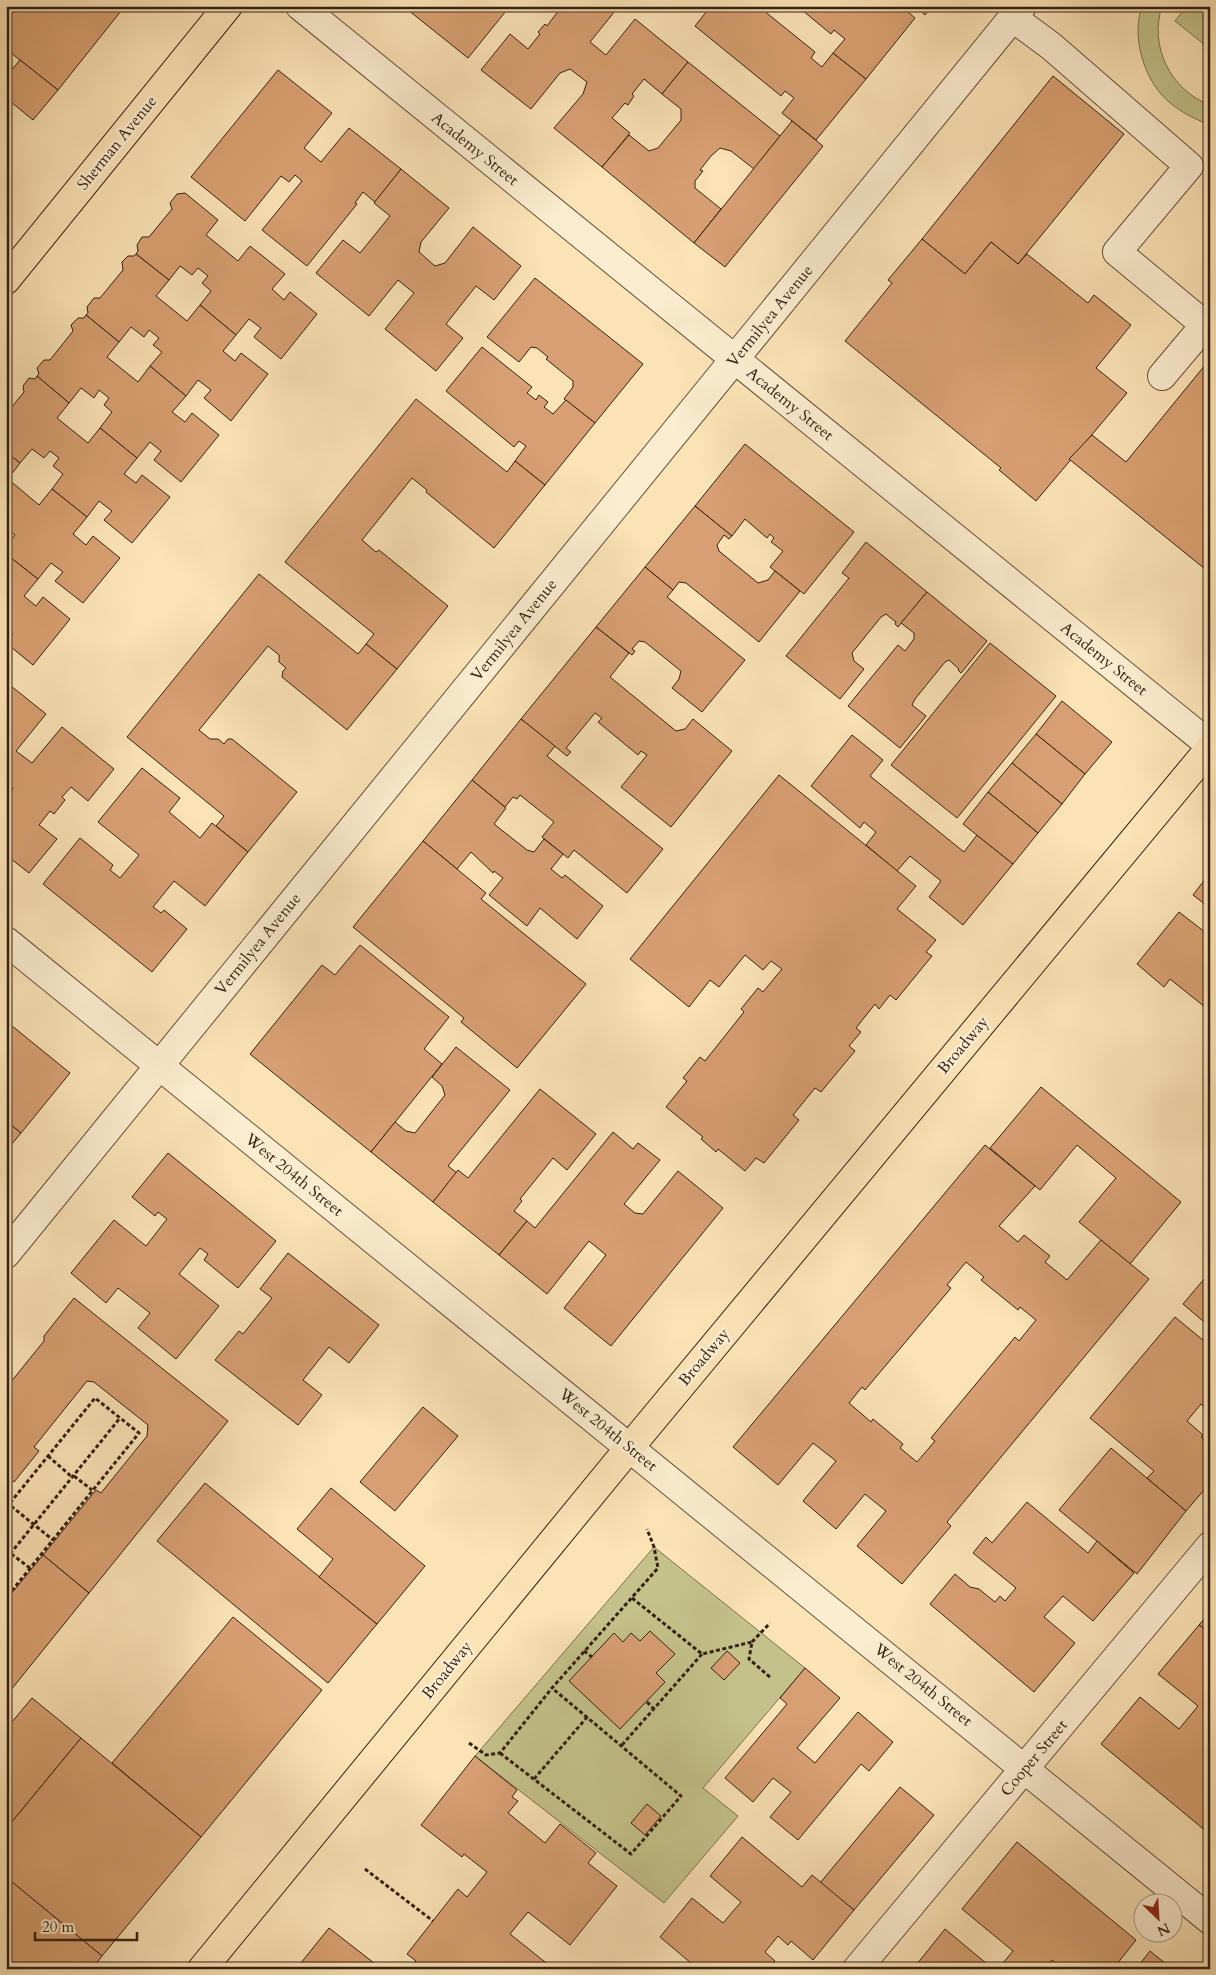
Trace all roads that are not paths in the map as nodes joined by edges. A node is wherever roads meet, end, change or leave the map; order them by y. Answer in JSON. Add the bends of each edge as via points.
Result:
{"nodes":[{"id":1,"x":228,"y":6,"type":"edge"},
{"id":2,"x":300,"y":6,"type":"edge"},
{"id":3,"x":1018,"y":12,"type":"edge"},
{"id":4,"x":6,"y":280,"type":"edge"},
{"id":5,"x":735,"y":359,"type":"junction"},
{"id":6,"x":1162,"y":376,"type":"dead end"},
{"id":7,"x":1210,"y":747,"type":"edge"},
{"id":8,"x":6,"y":941,"type":"edge"},
{"id":9,"x":159,"y":1066,"type":"junction"},
{"id":10,"x":6,"y":1254,"type":"edge"},
{"id":11,"x":630,"y":1447,"type":"junction"},
{"id":12,"x":1210,"y":1546,"type":"edge"},
{"id":13,"x":1025,"y":1769,"type":"junction"},
{"id":14,"x":1210,"y":1920,"type":"edge"},
{"id":15,"x":202,"y":1969,"type":"edge"},
{"id":16,"x":857,"y":1969,"type":"edge"}],
"edges":[{"from":1,"to":4,"type":"main road","name":"Sherman Avenue"},
{"from":2,"to":5,"type":"street","name":"Academy Street"},
{"from":3,"to":5,"type":"street","name":"Vermilyea Avenue"},
{"from":3,"to":6,"type":"street","via":[[1051,46],[1189,166],[1117,252],[1205,325]]},
{"from":5,"to":7,"type":"street","name":"Academy Street"},
{"from":5,"to":9,"type":"street","name":"Vermilyea Avenue"},
{"from":7,"to":11,"type":"main road","name":"Broadway"},
{"from":8,"to":9,"type":"street","name":"West 204th Street"},
{"from":9,"to":10,"type":"street","name":"Vermilyea Avenue"},
{"from":9,"to":11,"type":"street","name":"West 204th Street"},
{"from":11,"to":13,"type":"street","name":"West 204th Street"},
{"from":11,"to":15,"type":"main road","name":"Broadway"},
{"from":12,"to":13,"type":"street","name":"Cooper Street"},
{"from":13,"to":14,"type":"street","name":"West 204th Street"},
{"from":13,"to":16,"type":"street","name":"Cooper Street"}]}
